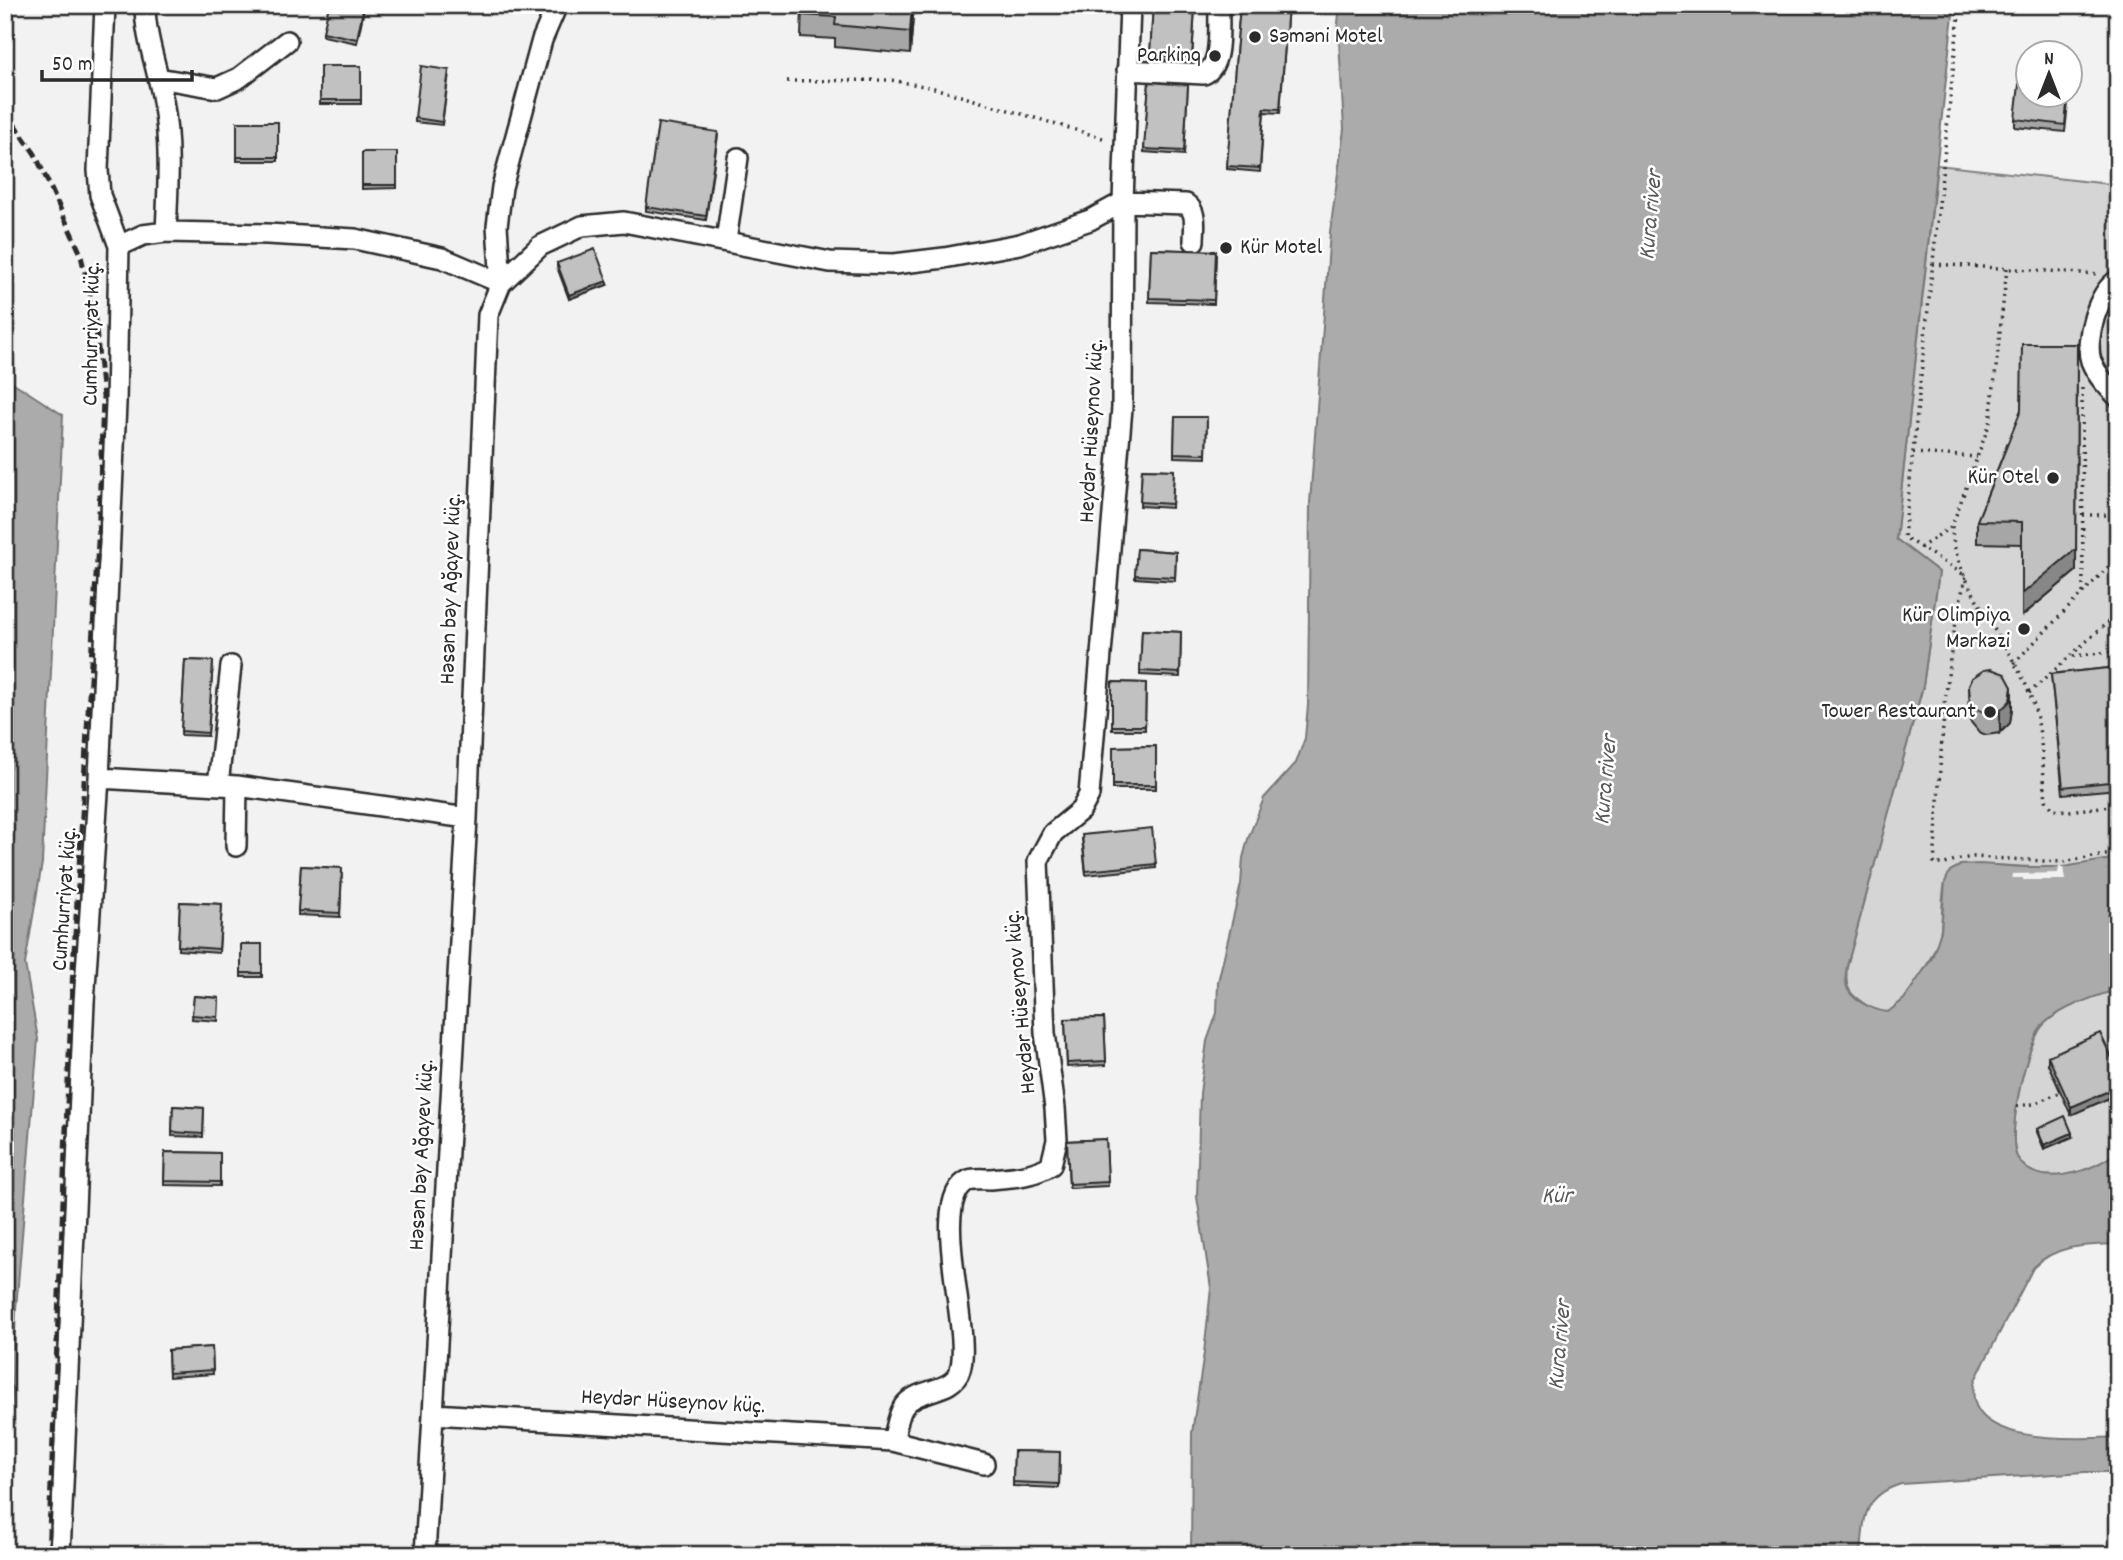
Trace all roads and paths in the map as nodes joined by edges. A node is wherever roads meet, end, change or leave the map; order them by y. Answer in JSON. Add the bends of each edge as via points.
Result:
{"nodes":[{"id":1,"x":105,"y":5,"type":"edge"},
{"id":2,"x":145,"y":5,"type":"edge"},
{"id":3,"x":557,"y":5,"type":"edge"},
{"id":4,"x":1130,"y":5,"type":"edge"},
{"id":5,"x":1960,"y":5,"type":"edge"},
{"id":6,"x":1219,"y":10,"type":"dead end"},
{"id":7,"x":287,"y":41,"type":"dead end"},
{"id":8,"x":1127,"y":70,"type":"junction"},
{"id":9,"x":158,"y":78,"type":"junction"},
{"id":10,"x":787,"y":81,"type":"dead end"},
{"id":11,"x":1125,"y":145,"type":"junction"},
{"id":12,"x":738,"y":158,"type":"dead end"},
{"id":13,"x":1123,"y":202,"type":"junction"},
{"id":14,"x":166,"y":232,"type":"junction"},
{"id":15,"x":726,"y":241,"type":"junction"},
{"id":16,"x":1194,"y":241,"type":"dead end"},
{"id":17,"x":119,"y":246,"type":"junction"},
{"id":18,"x":1933,"y":264,"type":"junction"},
{"id":19,"x":2007,"y":268,"type":"junction"},
{"id":20,"x":2111,"y":277,"type":"edge"},
{"id":21,"x":501,"y":283,"type":"junction"},
{"id":22,"x":2099,"y":376,"type":"junction"},
{"id":23,"x":2118,"y":397,"type":"edge"},
{"id":24,"x":1913,"y":453,"type":"junction"},
{"id":25,"x":1977,"y":457,"type":"junction"},
{"id":26,"x":2118,"y":515,"type":"edge"},
{"id":27,"x":2083,"y":516,"type":"junction"},
{"id":28,"x":1952,"y":526,"type":"junction"},
{"id":29,"x":1920,"y":548,"type":"junction"},
{"id":30,"x":2118,"y":557,"type":"edge"},
{"id":31,"x":1966,"y":576,"type":"junction"},
{"id":32,"x":2083,"y":593,"type":"junction"},
{"id":33,"x":2118,"y":613,"type":"edge"},
{"id":34,"x":2118,"y":651,"type":"edge"},
{"id":35,"x":2071,"y":657,"type":"junction"},
{"id":36,"x":2014,"y":663,"type":"junction"},
{"id":37,"x":231,"y":666,"type":"dead end"},
{"id":38,"x":2029,"y":693,"type":"junction"},
{"id":39,"x":99,"y":778,"type":"junction"},
{"id":40,"x":227,"y":786,"type":"junction"},
{"id":41,"x":2118,"y":805,"type":"edge"},
{"id":42,"x":467,"y":818,"type":"junction"},
{"id":43,"x":236,"y":846,"type":"dead end"},
{"id":44,"x":2118,"y":853,"type":"edge"},
{"id":45,"x":2061,"y":1092,"type":"edge"},
{"id":46,"x":2017,"y":1106,"type":"dead end"},
{"id":47,"x":433,"y":1414,"type":"junction"},
{"id":48,"x":893,"y":1441,"type":"junction"},
{"id":49,"x":984,"y":1464,"type":"dead end"},
{"id":50,"x":60,"y":1555,"type":"edge"},
{"id":51,"x":425,"y":1555,"type":"edge"}],
"edges":[{"from":1,"to":17,"type":"street","via":[[98,170],[100,195]]},
{"from":2,"to":9,"type":"street"},
{"from":3,"to":21,"type":"street","via":[[542,40],[502,187],[497,226]]},
{"from":4,"to":8,"type":"street","name":"Heydər Hüseynov küç."},
{"from":5,"to":18,"type":"path"},
{"from":6,"to":8,"type":"street","via":[[1212,70],[1204,74]]},
{"from":7,"to":9,"type":"street","via":[[239,78],[217,88]]},
{"from":8,"to":11,"type":"street","name":"Heydər Hüseynov küç."},
{"from":9,"to":14,"type":"street","via":[[167,134]]},
{"from":10,"to":11,"type":"path","via":[[891,80],[934,88]]},
{"from":11,"to":13,"type":"street","name":"Heydər Hüseynov küç."},
{"from":12,"to":15,"type":"street"},
{"from":13,"to":15,"type":"street","name":"Həsən bəy Ağayev küç.","via":[[1090,220],[1020,244],[894,264],[830,262]]},
{"from":13,"to":16,"type":"street","via":[[1186,204],[1195,215]]},
{"from":13,"to":48,"type":"street","name":"Heydər Hüseynov küç.","via":[[1122,408],[1089,795],[1081,810],[1053,833],[1038,861],[1045,1033],[1057,1140],[1051,1165],[1035,1174],[970,1179],[960,1186],[952,1206],[950,1241],[962,1338],[960,1371],[946,1387],[928,1390],[904,1406]]},
{"from":14,"to":17,"type":"street","via":[[143,235]]},
{"from":14,"to":21,"type":"street","via":[[355,239],[442,258]]},
{"from":15,"to":21,"type":"street","name":"Həsən bəy Ağayev küç.","via":[[624,222],[582,226],[540,246]]},
{"from":17,"to":39,"type":"street","name":"Cumhurriyət küç."},
{"from":18,"to":19,"type":"path"},
{"from":18,"to":24,"type":"path"},
{"from":19,"to":20,"type":"path"},
{"from":19,"to":25,"type":"path","via":[[1990,422]]},
{"from":20,"to":22,"type":"street","via":[[2092,326],[2091,359]]},
{"from":21,"to":42,"type":"street","name":"Həsən bəy Ağayev küç.","via":[[488,315]]},
{"from":22,"to":23,"type":"street"},
{"from":22,"to":27,"type":"path","via":[[2082,388]]},
{"from":24,"to":25,"type":"path"},
{"from":24,"to":29,"type":"path","via":[[1903,537]]},
{"from":25,"to":28,"type":"path"},
{"from":26,"to":27,"type":"path"},
{"from":27,"to":32,"type":"path"},
{"from":28,"to":29,"type":"path"},
{"from":28,"to":31,"type":"path","via":[[1952,542]]},
{"from":29,"to":31,"type":"path"},
{"from":30,"to":32,"type":"path"},
{"from":31,"to":36,"type":"path"},
{"from":31,"to":44,"type":"path","via":[[1949,663],[1934,864],[1973,857],[2062,862]]},
{"from":32,"to":36,"type":"path"},
{"from":33,"to":35,"type":"path"},
{"from":34,"to":35,"type":"path"},
{"from":35,"to":38,"type":"path"},
{"from":36,"to":38,"type":"path"},
{"from":37,"to":40,"type":"street"},
{"from":38,"to":41,"type":"path","via":[[2037,717],[2046,800],[2053,809]]},
{"from":39,"to":40,"type":"street"},
{"from":39,"to":50,"type":"street","name":"Cumhurriyət küç.","via":[[84,1002]]},
{"from":40,"to":42,"type":"street"},
{"from":40,"to":43,"type":"street"},
{"from":42,"to":47,"type":"street","name":"Həsən bəy Ağayev küç."},
{"from":45,"to":46,"type":"path"},
{"from":47,"to":48,"type":"street","name":"Heydər Hüseynov küç."},
{"from":47,"to":51,"type":"street","name":"Həsən bəy Ağayev küç."},
{"from":48,"to":49,"type":"street"}]}
